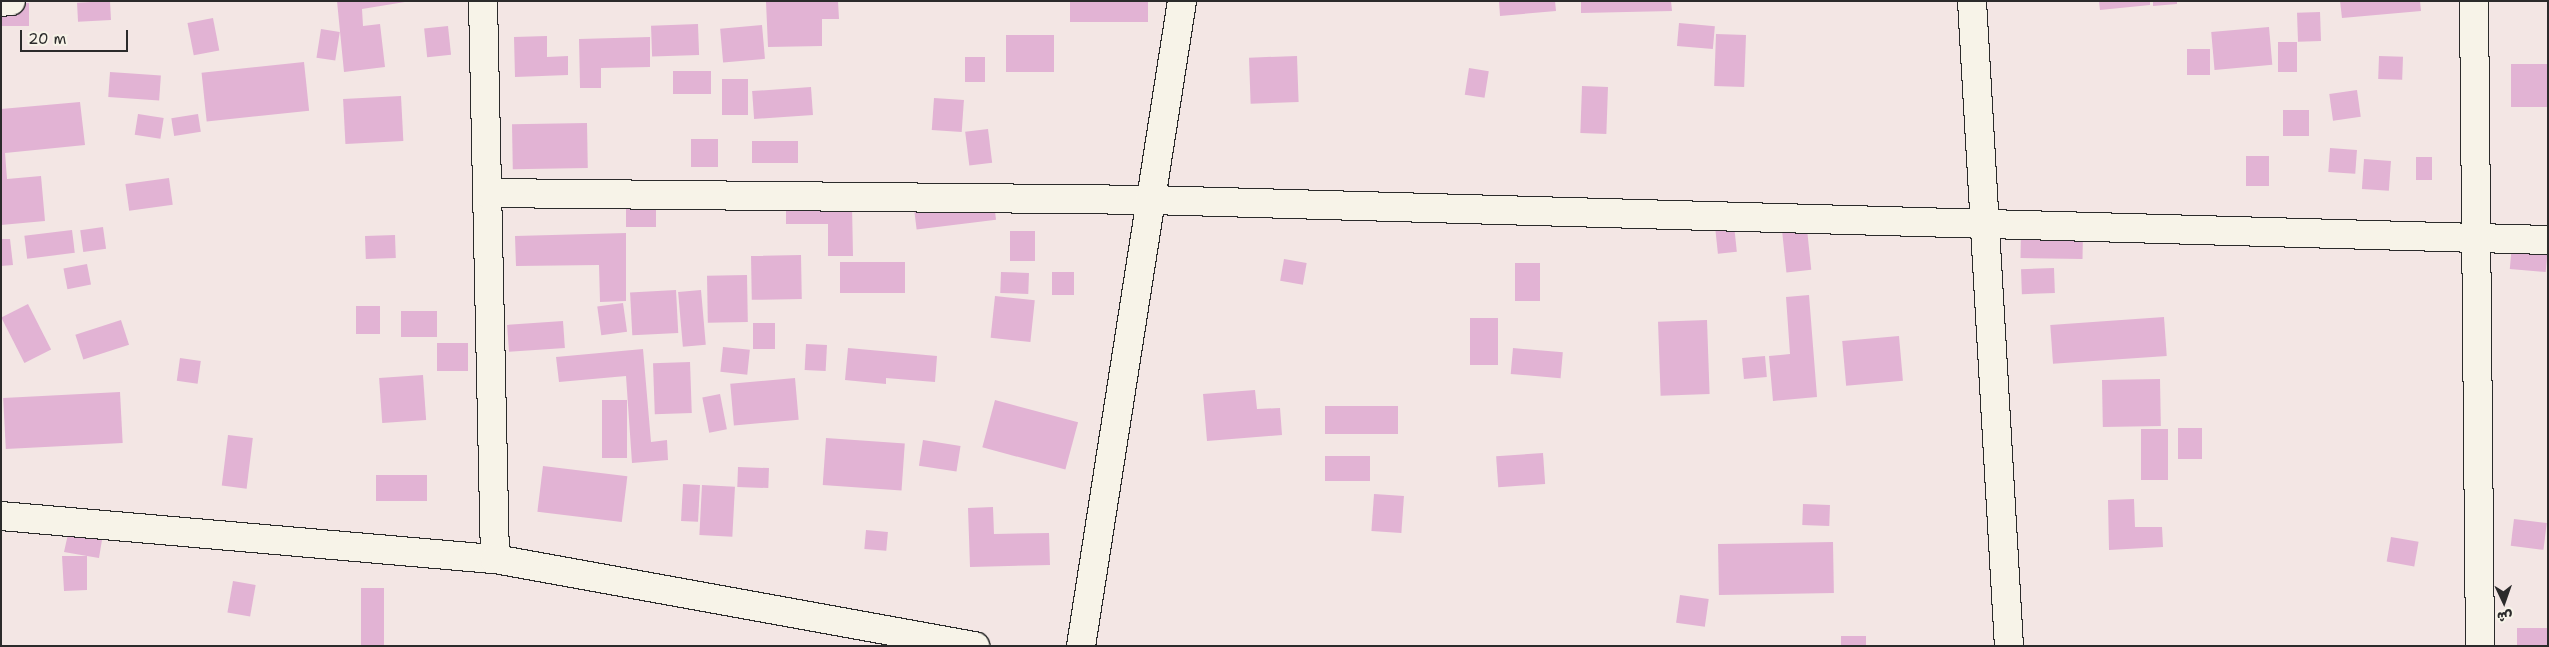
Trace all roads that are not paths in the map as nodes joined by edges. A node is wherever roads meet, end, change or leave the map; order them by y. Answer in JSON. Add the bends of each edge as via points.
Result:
{"nodes":[{"id":1,"x":11,"y":1,"type":"edge"},
{"id":2,"x":484,"y":1,"type":"edge"},
{"id":3,"x":1182,"y":1,"type":"edge"},
{"id":4,"x":1972,"y":1,"type":"edge"},
{"id":5,"x":2474,"y":1,"type":"edge"},
{"id":6,"x":1,"y":2,"type":"edge"},
{"id":7,"x":488,"y":194,"type":"junction"},
{"id":8,"x":1150,"y":200,"type":"junction"},
{"id":9,"x":1984,"y":227,"type":"junction"},
{"id":10,"x":2477,"y":238,"type":"junction"},
{"id":11,"x":2548,"y":240,"type":"edge"},
{"id":12,"x":1,"y":516,"type":"edge"},
{"id":13,"x":495,"y":559,"type":"junction"},
{"id":14,"x":975,"y":646,"type":"edge"},
{"id":15,"x":1081,"y":646,"type":"edge"},
{"id":16,"x":2009,"y":646,"type":"edge"},
{"id":17,"x":2480,"y":646,"type":"edge"}],
"edges":[{"from":1,"to":6,"type":"street"},
{"from":2,"to":7,"type":"street"},
{"from":3,"to":8,"type":"street"},
{"from":4,"to":9,"type":"street"},
{"from":5,"to":10,"type":"street"},
{"from":7,"to":8,"type":"street"},
{"from":7,"to":13,"type":"street"},
{"from":8,"to":9,"type":"street"},
{"from":8,"to":15,"type":"street"},
{"from":9,"to":10,"type":"street"},
{"from":9,"to":16,"type":"street"},
{"from":10,"to":11,"type":"street"},
{"from":10,"to":17,"type":"street"},
{"from":12,"to":13,"type":"street"},
{"from":13,"to":14,"type":"street"}]}
